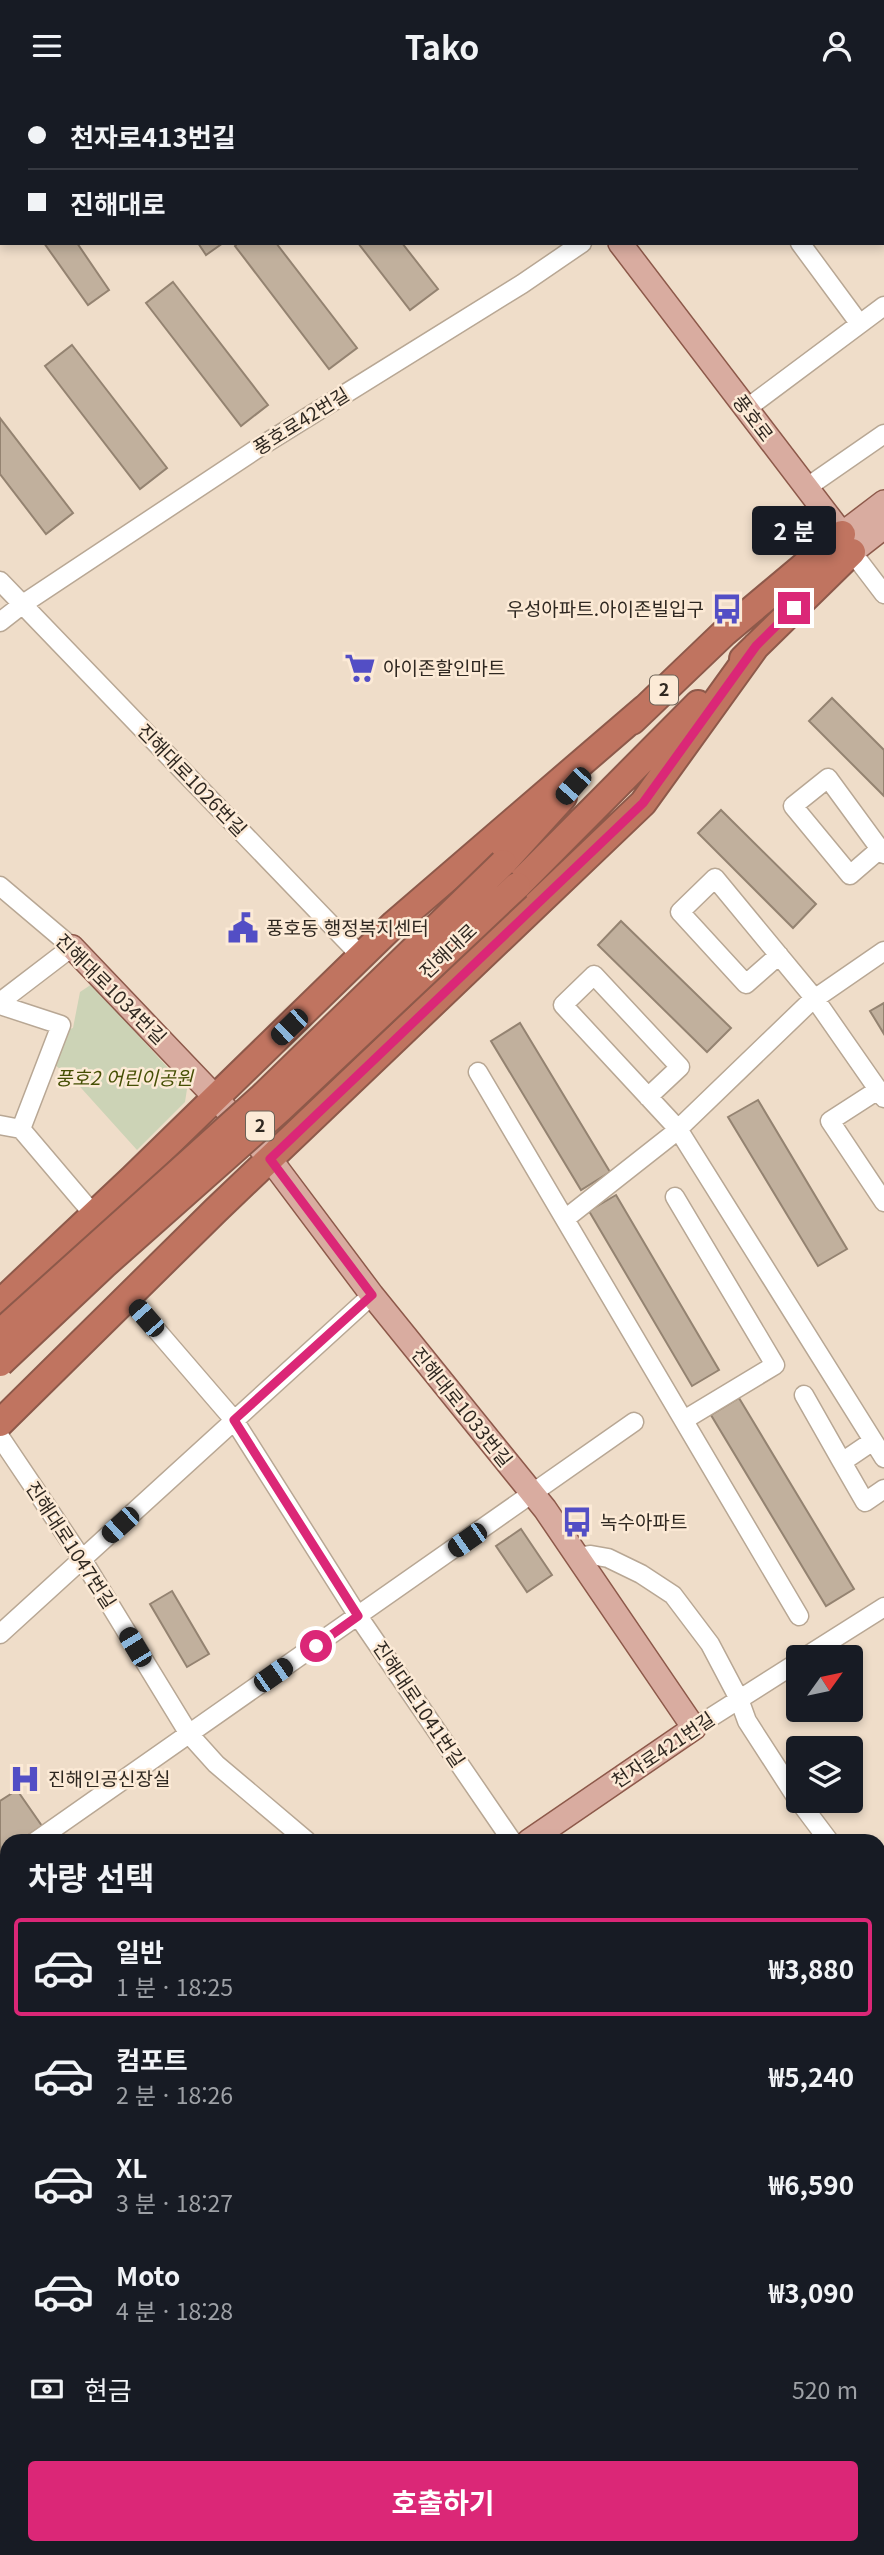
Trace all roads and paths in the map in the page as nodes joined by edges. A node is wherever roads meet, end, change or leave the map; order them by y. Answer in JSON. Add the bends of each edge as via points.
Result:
{"nodes":[{"id":1,"x":579,"y":245,"type":"edge"},
{"id":2,"x":622,"y":245,"type":"edge"},
{"id":3,"x":801,"y":245,"type":"edge"},
{"id":4,"x":884,"y":306,"type":"edge"},
{"id":5,"x":859,"y":323,"type":"junction"},
{"id":6,"x":746,"y":409,"type":"junction"},
{"id":7,"x":884,"y":434,"type":"edge"},
{"id":8,"x":806,"y":488,"type":"junction"},
{"id":9,"x":884,"y":502,"type":"edge"},
{"id":10,"x":884,"y":527,"type":"edge"},
{"id":11,"x":847,"y":543,"type":"junction"},
{"id":12,"x":0,"y":581,"type":"edge"},
{"id":13,"x":884,"y":594,"type":"edge"},
{"id":14,"x":23,"y":604,"type":"junction"},
{"id":15,"x":0,"y":622,"type":"edge"},
{"id":16,"x":756,"y":646,"type":"junction"},
{"id":17,"x":644,"y":709,"type":"junction"},
{"id":18,"x":882,"y":852,"type":"edge"},
{"id":19,"x":0,"y":886,"type":"edge"},
{"id":20,"x":72,"y":947,"type":"junction"},
{"id":21,"x":884,"y":951,"type":"edge"},
{"id":22,"x":779,"y":955,"type":"junction"},
{"id":23,"x":361,"y":956,"type":"junction"},
{"id":24,"x":815,"y":999,"type":"junction"},
{"id":25,"x":0,"y":1003,"type":"edge"},
{"id":26,"x":478,"y":1072,"type":"dead end"},
{"id":27,"x":881,"y":1094,"type":"edge"},
{"id":28,"x":648,"y":1097,"type":"junction"},
{"id":29,"x":216,"y":1098,"type":"junction"},
{"id":30,"x":0,"y":1125,"type":"edge"},
{"id":31,"x":21,"y":1129,"type":"junction"},
{"id":32,"x":678,"y":1129,"type":"junction"},
{"id":33,"x":270,"y":1159,"type":"junction"},
{"id":34,"x":676,"y":1197,"type":"dead end"},
{"id":35,"x":884,"y":1202,"type":"edge"},
{"id":36,"x":94,"y":1215,"type":"junction"},
{"id":37,"x":565,"y":1219,"type":"junction"},
{"id":38,"x":372,"y":1295,"type":"junction"},
{"id":39,"x":128,"y":1297,"type":"junction"},
{"id":40,"x":0,"y":1303,"type":"edge"},
{"id":41,"x":0,"y":1333,"type":"edge"},
{"id":42,"x":0,"y":1363,"type":"edge"},
{"id":43,"x":804,"y":1395,"type":"dead end"},
{"id":44,"x":234,"y":1420,"type":"junction"},
{"id":45,"x":684,"y":1420,"type":"junction"},
{"id":46,"x":634,"y":1422,"type":"dead end"},
{"id":47,"x":0,"y":1423,"type":"edge"},
{"id":48,"x":0,"y":1437,"type":"edge"},
{"id":49,"x":873,"y":1441,"type":"junction"},
{"id":50,"x":884,"y":1458,"type":"edge"},
{"id":51,"x":842,"y":1462,"type":"junction"},
{"id":52,"x":884,"y":1489,"type":"edge"},
{"id":53,"x":533,"y":1494,"type":"junction"},
{"id":54,"x":577,"y":1557,"type":"junction"},
{"id":55,"x":82,"y":1559,"type":"junction"},
{"id":56,"x":884,"y":1607,"type":"edge"},
{"id":57,"x":358,"y":1616,"type":"junction"},
{"id":58,"x":799,"y":1616,"type":"dead end"},
{"id":59,"x":0,"y":1634,"type":"edge"},
{"id":60,"x":824,"y":1645,"type":"edge"},
{"id":61,"x":786,"y":1670,"type":"edge"},
{"id":62,"x":739,"y":1699,"type":"junction"},
{"id":63,"x":694,"y":1728,"type":"junction"},
{"id":64,"x":189,"y":1734,"type":"junction"},
{"id":65,"x":786,"y":1782,"type":"edge"},
{"id":66,"x":808,"y":1813,"type":"edge"},
{"id":67,"x":46,"y":1834,"type":"edge"},
{"id":68,"x":299,"y":1834,"type":"edge"},
{"id":69,"x":507,"y":1834,"type":"edge"},
{"id":70,"x":539,"y":1834,"type":"edge"},
{"id":71,"x":824,"y":1834,"type":"edge"}],
"edges":[{"from":1,"to":14,"type":"street","name":"풍호로42번길","via":[[258,448]]},
{"from":2,"to":6,"type":"main road","name":"풍호로"},
{"from":3,"to":5,"type":"street"},
{"from":4,"to":5,"type":"street"},
{"from":5,"to":6,"type":"street"},
{"from":6,"to":8,"type":"main road","name":"풍호로"},
{"from":7,"to":8,"type":"street"},
{"from":8,"to":11,"type":"main road","name":"풍호로"},
{"from":9,"to":11,"type":"main road","name":"진해대로","number":"2"},
{"from":10,"to":11,"type":"main road","name":"진해대로","number":"2"},
{"from":11,"to":13,"type":"street","name":"풍호로"},
{"from":11,"to":16,"type":"highway","name":"진해대로","number":"2"},
{"from":11,"to":17,"type":"highway","name":"진해대로","number":"2","via":[[724,633]]},
{"from":12,"to":14,"type":"street","name":"진해대로1026번길"},
{"from":14,"to":15,"type":"street","name":"풍호로42번길"},
{"from":14,"to":23,"type":"street","name":"진해대로1026번길"},
{"from":16,"to":33,"type":"highway","via":[[643,803]]},
{"from":16,"to":42,"type":"highway","name":"진해대로","number":"2","bridge":true,"via":[[517,886]]},
{"from":17,"to":23,"type":"highway"},
{"from":17,"to":41,"type":"highway","name":"진해대로","number":"2","bridge":true,"via":[[503,863],[261,1098]]},
{"from":18,"to":18,"type":"street","via":[[828,778],[793,806],[850,875]]},
{"from":19,"to":20,"type":"street","name":"진해대로1034번길"},
{"from":20,"to":25,"type":"street"},
{"from":20,"to":29,"type":"main road","name":"진해대로1034번길"},
{"from":21,"to":24,"type":"street"},
{"from":22,"to":22,"type":"street","via":[[715,879],[680,912],[746,984]]},
{"from":22,"to":24,"type":"street"},
{"from":23,"to":29,"type":"highway"},
{"from":24,"to":27,"type":"street"},
{"from":24,"to":32,"type":"street"},
{"from":25,"to":31,"type":"street","via":[[61,1025]]},
{"from":26,"to":37,"type":"street"},
{"from":27,"to":35,"type":"street","via":[[830,1121]]},
{"from":28,"to":28,"type":"street","via":[[563,1005],[594,975],[680,1066]]},
{"from":28,"to":32,"type":"street"},
{"from":29,"to":33,"type":"main road","name":"진해대로1033번길"},
{"from":29,"to":36,"type":"highway"},
{"from":30,"to":31,"type":"street"},
{"from":31,"to":36,"type":"street"},
{"from":32,"to":37,"type":"street"},
{"from":32,"to":49,"type":"street"},
{"from":33,"to":38,"type":"main road","name":"진해대로1033번길"},
{"from":33,"to":39,"type":"highway"},
{"from":34,"to":45,"type":"street","via":[[775,1365]]},
{"from":36,"to":40,"type":"highway"},
{"from":37,"to":45,"type":"street"},
{"from":38,"to":44,"type":"street"},
{"from":38,"to":53,"type":"main road","name":"진해대로1033번길"},
{"from":39,"to":44,"type":"street","name":"진해대로1041번길"},
{"from":39,"to":47,"type":"highway"},
{"from":43,"to":51,"type":"street"},
{"from":44,"to":55,"type":"street"},
{"from":44,"to":57,"type":"street","name":"진해대로1041번길"},
{"from":45,"to":58,"type":"street"},
{"from":46,"to":53,"type":"street"},
{"from":48,"to":55,"type":"street","name":"진해대로1047번길"},
{"from":49,"to":50,"type":"street"},
{"from":49,"to":51,"type":"street"},
{"from":51,"to":52,"type":"street","via":[[865,1502]]},
{"from":53,"to":54,"type":"main road","name":"진해대로1033번길"},
{"from":53,"to":57,"type":"street"},
{"from":54,"to":62,"type":"street","via":[[608,1559],[673,1595],[710,1644]]},
{"from":54,"to":63,"type":"main road","name":"진해대로1033번길"},
{"from":55,"to":59,"type":"street"},
{"from":55,"to":64,"type":"street","name":"진해대로1047번길"},
{"from":56,"to":60,"type":"street"},
{"from":57,"to":64,"type":"street"},
{"from":57,"to":69,"type":"street","name":"진해대로1041번길"},
{"from":61,"to":62,"type":"street","name":"천자로421번길"},
{"from":62,"to":63,"type":"street","name":"천자로421번길"},
{"from":62,"to":65,"type":"street","via":[[753,1732]]},
{"from":63,"to":70,"type":"main road","name":"천자로421번길"},
{"from":64,"to":67,"type":"street"},
{"from":64,"to":68,"type":"street","name":"진해대로1047번길","via":[[216,1764]]},
{"from":66,"to":71,"type":"street"}]}
